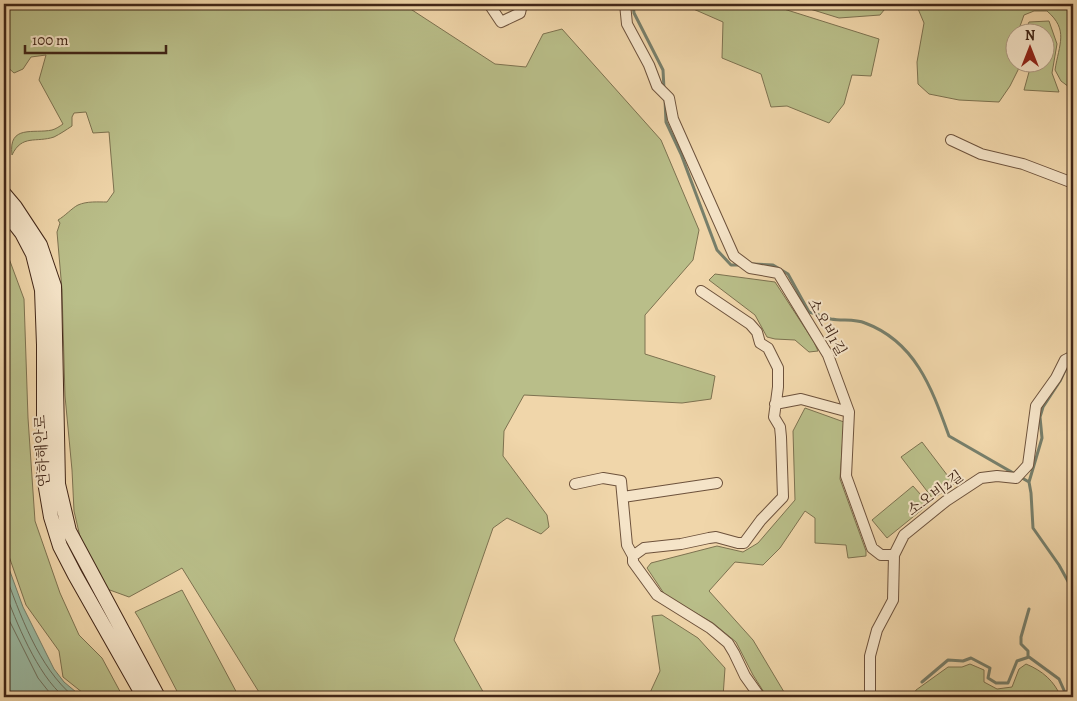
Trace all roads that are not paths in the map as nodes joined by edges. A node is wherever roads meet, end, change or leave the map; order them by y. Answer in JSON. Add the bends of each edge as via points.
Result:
{"nodes":[{"id":1,"x":490,"y":4,"type":"edge"},
{"id":2,"x":522,"y":4,"type":"edge"},
{"id":3,"x":625,"y":4,"type":"edge"},
{"id":4,"x":950,"y":140,"type":"dead end"},
{"id":5,"x":1073,"y":183,"type":"edge"},
{"id":6,"x":4,"y":194,"type":"edge"},
{"id":7,"x":4,"y":210,"type":"edge"},
{"id":8,"x":700,"y":291,"type":"dead end"},
{"id":9,"x":1073,"y":356,"type":"edge"},
{"id":10,"x":775,"y":404,"type":"junction"},
{"id":11,"x":850,"y":412,"type":"junction"},
{"id":12,"x":717,"y":483,"type":"dead end"},
{"id":13,"x":575,"y":484,"type":"dead end"},
{"id":14,"x":623,"y":497,"type":"junction"},
{"id":15,"x":894,"y":555,"type":"junction"},
{"id":16,"x":633,"y":556,"type":"junction"},
{"id":17,"x":144,"y":697,"type":"edge"},
{"id":18,"x":158,"y":697,"type":"edge"},
{"id":19,"x":760,"y":697,"type":"edge"},
{"id":20,"x":870,"y":697,"type":"edge"}],
"edges":[{"from":1,"to":2,"type":"street","via":[[501,22],[520,13]]},
{"from":3,"to":11,"type":"street","name":"소오비1길","via":[[627,24],[657,86],[669,98],[673,119],[734,256],[750,268],[778,273],[828,355]]},
{"from":4,"to":5,"type":"street","via":[[981,154],[1023,164]]},
{"from":6,"to":18,"type":"street","name":"연하해안로","via":[[40,245],[54,286],[58,484],[69,532]]},
{"from":7,"to":17,"type":"street","name":"연하해안로","via":[[22,233],[32,254],[42,290],[44,476],[51,517],[64,553]]},
{"from":8,"to":10,"type":"street","via":[[750,324],[760,343],[768,348],[778,368]]},
{"from":9,"to":15,"type":"street","name":"소오비2길","via":[[1065,360],[1036,406],[1028,465],[1016,478],[980,478],[904,535]]},
{"from":10,"to":11,"type":"street","via":[[801,399]]},
{"from":10,"to":16,"type":"street","via":[[774,417],[781,437],[783,497],[748,539],[738,543],[709,538],[644,548]]},
{"from":11,"to":15,"type":"street","name":"소오비1길","via":[[846,476],[872,548],[881,555]]},
{"from":12,"to":14,"type":"street"},
{"from":13,"to":14,"type":"street","via":[[603,478],[622,481]]},
{"from":14,"to":16,"type":"street","via":[[627,545]]},
{"from":15,"to":20,"type":"street","via":[[892,600],[877,630],[870,656]]},
{"from":16,"to":19,"type":"street","via":[[633,562],[658,595],[728,643]]}]}
